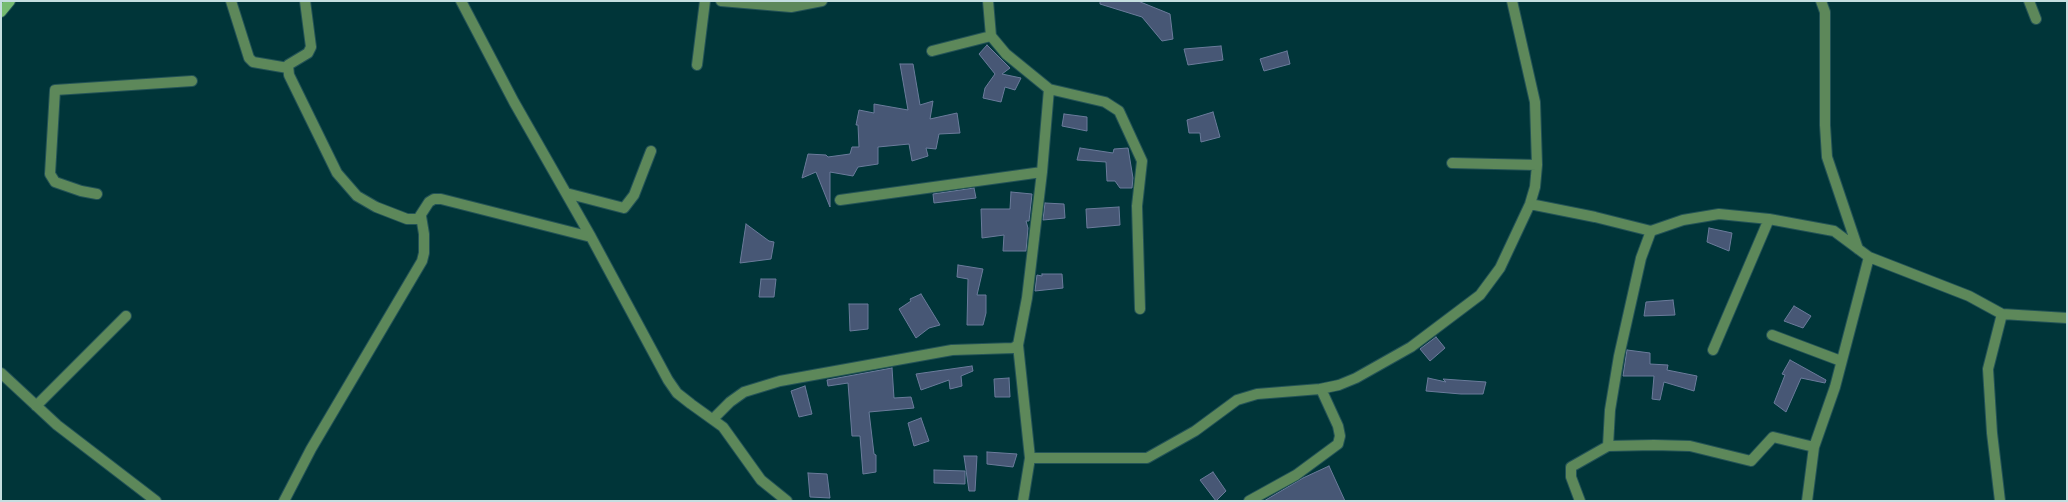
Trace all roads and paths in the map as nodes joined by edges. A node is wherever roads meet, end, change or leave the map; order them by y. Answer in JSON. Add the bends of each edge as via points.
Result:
{"nodes":[{"id":1,"x":10,"y":1,"type":"edge"},
{"id":2,"x":231,"y":1,"type":"edge"},
{"id":3,"x":305,"y":1,"type":"edge"},
{"id":4,"x":461,"y":1,"type":"edge"},
{"id":5,"x":705,"y":1,"type":"edge"},
{"id":6,"x":721,"y":1,"type":"edge"},
{"id":7,"x":822,"y":1,"type":"edge"},
{"id":8,"x":988,"y":1,"type":"edge"},
{"id":9,"x":1512,"y":1,"type":"edge"},
{"id":10,"x":1821,"y":1,"type":"edge"},
{"id":11,"x":2030,"y":1,"type":"edge"},
{"id":12,"x":802,"y":3,"type":"edge"},
{"id":13,"x":1,"y":12,"type":"edge"},
{"id":14,"x":2036,"y":19,"type":"dead end"},
{"id":15,"x":991,"y":36,"type":"junction"},
{"id":16,"x":932,"y":51,"type":"dead end"},
{"id":17,"x":697,"y":65,"type":"dead end"},
{"id":18,"x":288,"y":68,"type":"junction"},
{"id":19,"x":192,"y":81,"type":"dead end"},
{"id":20,"x":1049,"y":89,"type":"junction"},
{"id":21,"x":651,"y":151,"type":"dead end"},
{"id":22,"x":1452,"y":162,"type":"dead end"},
{"id":23,"x":1537,"y":165,"type":"junction"},
{"id":24,"x":1042,"y":172,"type":"junction"},
{"id":25,"x":566,"y":192,"type":"junction"},
{"id":26,"x":97,"y":194,"type":"dead end"},
{"id":27,"x":840,"y":200,"type":"dead end"},
{"id":28,"x":1530,"y":204,"type":"junction"},
{"id":29,"x":421,"y":216,"type":"junction"},
{"id":30,"x":1769,"y":218,"type":"junction"},
{"id":31,"x":1651,"y":231,"type":"junction"},
{"id":32,"x":591,"y":237,"type":"junction"},
{"id":33,"x":1858,"y":248,"type":"junction"},
{"id":34,"x":1869,"y":257,"type":"junction"},
{"id":35,"x":1140,"y":309,"type":"dead end"},
{"id":36,"x":2002,"y":314,"type":"junction"},
{"id":37,"x":126,"y":316,"type":"dead end"},
{"id":38,"x":2067,"y":318,"type":"edge"},
{"id":39,"x":1772,"y":335,"type":"dead end"},
{"id":40,"x":1018,"y":345,"type":"junction"},
{"id":41,"x":1713,"y":350,"type":"dead end"},
{"id":42,"x":1841,"y":361,"type":"junction"},
{"id":43,"x":1,"y":373,"type":"edge"},
{"id":44,"x":1321,"y":389,"type":"junction"},
{"id":45,"x":36,"y":406,"type":"junction"},
{"id":46,"x":713,"y":419,"type":"junction"},
{"id":47,"x":1608,"y":446,"type":"junction"},
{"id":48,"x":1814,"y":447,"type":"junction"},
{"id":49,"x":1030,"y":458,"type":"junction"},
{"id":50,"x":156,"y":501,"type":"edge"},
{"id":51,"x":284,"y":501,"type":"edge"},
{"id":52,"x":787,"y":501,"type":"edge"},
{"id":53,"x":1023,"y":501,"type":"edge"},
{"id":54,"x":1249,"y":501,"type":"edge"},
{"id":55,"x":1580,"y":501,"type":"edge"},
{"id":56,"x":1807,"y":501,"type":"edge"},
{"id":57,"x":2000,"y":501,"type":"edge"}],
"edges":[{"from":1,"to":13,"type":"main road"},
{"from":2,"to":18,"type":"street","via":[[249,58],[253,62]]},
{"from":3,"to":18,"type":"street","via":[[311,47]]},
{"from":4,"to":25,"type":"street"},
{"from":5,"to":17,"type":"street"},
{"from":6,"to":12,"type":"street","via":[[791,7]]},
{"from":7,"to":12,"type":"street"},
{"from":8,"to":15,"type":"street"},
{"from":9,"to":23,"type":"street","via":[[1535,102]]},
{"from":10,"to":33,"type":"street","via":[[1825,12],[1827,157]]},
{"from":11,"to":14,"type":"street"},
{"from":15,"to":16,"type":"street"},
{"from":15,"to":20,"type":"street","via":[[1006,54]]},
{"from":18,"to":29,"type":"street","via":[[309,118],[346,185],[376,207],[407,219]]},
{"from":19,"to":26,"type":"street","via":[[55,90],[50,174],[55,182]]},
{"from":20,"to":24,"type":"street"},
{"from":20,"to":35,"type":"street","via":[[1105,102],[1119,111],[1142,161],[1137,206]]},
{"from":21,"to":25,"type":"street","via":[[634,195],[624,208]]},
{"from":22,"to":23,"type":"street"},
{"from":23,"to":28,"type":"street"},
{"from":24,"to":27,"type":"street"},
{"from":24,"to":40,"type":"street"},
{"from":25,"to":32,"type":"street"},
{"from":28,"to":31,"type":"street"},
{"from":28,"to":44,"type":"street","via":[[1500,268],[1480,295],[1411,348],[1356,378]]},
{"from":29,"to":32,"type":"street","via":[[429,202],[441,199]]},
{"from":29,"to":51,"type":"street","via":[[424,234],[422,261],[311,449]]},
{"from":30,"to":31,"type":"street","via":[[1720,214],[1683,220]]},
{"from":30,"to":33,"type":"street","via":[[1834,231]]},
{"from":30,"to":41,"type":"street"},
{"from":31,"to":47,"type":"street","via":[[1641,258],[1619,356]]},
{"from":32,"to":46,"type":"street","via":[[668,380],[677,393]]},
{"from":33,"to":34,"type":"street"},
{"from":34,"to":36,"type":"street","via":[[1969,296]]},
{"from":34,"to":42,"type":"street"},
{"from":36,"to":38,"type":"street"},
{"from":36,"to":57,"type":"street","via":[[1988,369]]},
{"from":37,"to":45,"type":"street"},
{"from":39,"to":42,"type":"street"},
{"from":40,"to":46,"type":"street","via":[[1012,348],[952,350],[773,383],[744,392]]},
{"from":40,"to":49,"type":"street"},
{"from":42,"to":48,"type":"street"},
{"from":43,"to":45,"type":"street"},
{"from":44,"to":49,"type":"street","via":[[1257,394],[1237,400],[1147,458]]},
{"from":44,"to":54,"type":"street","via":[[1338,426],[1338,444],[1296,475]]},
{"from":45,"to":50,"type":"street"},
{"from":46,"to":52,"type":"street","via":[[735,441],[761,480]]},
{"from":47,"to":48,"type":"street","via":[[1690,446],[1751,461],[1773,437]]},
{"from":47,"to":55,"type":"street","via":[[1572,468]]},
{"from":48,"to":56,"type":"street"},
{"from":49,"to":53,"type":"street"}]}
